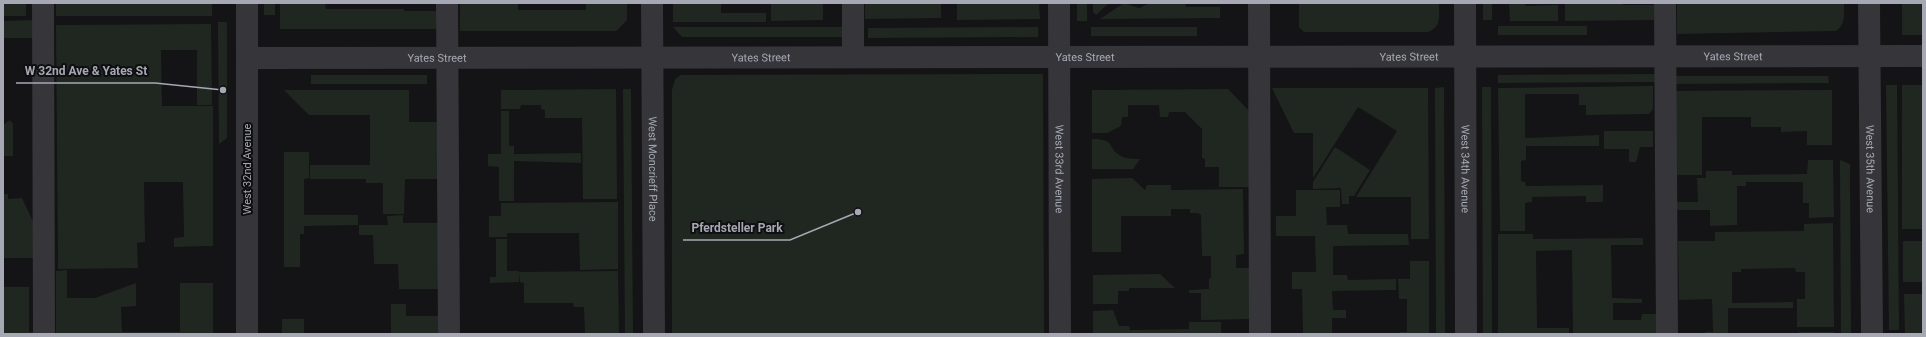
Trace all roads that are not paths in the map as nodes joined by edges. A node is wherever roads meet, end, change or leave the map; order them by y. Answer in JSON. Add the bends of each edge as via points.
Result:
{"nodes":[{"id":1,"x":43,"y":3,"type":"edge"},
{"id":2,"x":247,"y":3,"type":"edge"},
{"id":3,"x":447,"y":3,"type":"edge"},
{"id":4,"x":652,"y":3,"type":"edge"},
{"id":5,"x":853,"y":3,"type":"edge"},
{"id":6,"x":1059,"y":3,"type":"edge"},
{"id":7,"x":1259,"y":3,"type":"edge"},
{"id":8,"x":1465,"y":3,"type":"edge"},
{"id":9,"x":1665,"y":3,"type":"edge"},
{"id":10,"x":1869,"y":3,"type":"edge"},
{"id":11,"x":1465,"y":56,"type":"junction"},
{"id":12,"x":1666,"y":56,"type":"junction"},
{"id":13,"x":1869,"y":56,"type":"junction"},
{"id":14,"x":1923,"y":56,"type":"edge"},
{"id":15,"x":853,"y":57,"type":"junction"},
{"id":16,"x":1059,"y":57,"type":"junction"},
{"id":17,"x":1259,"y":57,"type":"junction"},
{"id":18,"x":247,"y":58,"type":"junction"},
{"id":19,"x":448,"y":58,"type":"junction"},
{"id":20,"x":652,"y":58,"type":"junction"},
{"id":21,"x":44,"y":334,"type":"edge"},
{"id":22,"x":247,"y":334,"type":"edge"},
{"id":23,"x":449,"y":334,"type":"edge"},
{"id":24,"x":654,"y":334,"type":"edge"},
{"id":25,"x":1060,"y":334,"type":"edge"},
{"id":26,"x":1260,"y":334,"type":"edge"},
{"id":27,"x":1466,"y":334,"type":"edge"},
{"id":28,"x":1667,"y":334,"type":"edge"},
{"id":29,"x":1872,"y":334,"type":"edge"}],
"edges":[{"from":1,"to":21,"type":"street"},
{"from":2,"to":18,"type":"street","name":"West 32nd Avenue"},
{"from":3,"to":19,"type":"street"},
{"from":4,"to":20,"type":"street","name":"West Moncrieff Place"},
{"from":5,"to":15,"type":"street"},
{"from":6,"to":16,"type":"street","name":"West 33rd Avenue"},
{"from":7,"to":17,"type":"street"},
{"from":8,"to":11,"type":"street","name":"West 34th Avenue"},
{"from":9,"to":12,"type":"street"},
{"from":10,"to":13,"type":"street","name":"West 35th Avenue"},
{"from":11,"to":12,"type":"street","name":"Yates Street"},
{"from":11,"to":17,"type":"street","name":"Yates Street"},
{"from":11,"to":27,"type":"street","name":"West 34th Avenue"},
{"from":12,"to":13,"type":"street","name":"Yates Street"},
{"from":12,"to":28,"type":"street"},
{"from":13,"to":14,"type":"street","name":"Yates Street"},
{"from":13,"to":29,"type":"street","name":"West 35th Avenue"},
{"from":15,"to":16,"type":"street","name":"Yates Street"},
{"from":15,"to":20,"type":"street","name":"Yates Street"},
{"from":16,"to":17,"type":"street","name":"Yates Street"},
{"from":16,"to":25,"type":"street","name":"West 33rd Avenue"},
{"from":17,"to":26,"type":"street"},
{"from":18,"to":19,"type":"street","name":"Yates Street"},
{"from":18,"to":22,"type":"street","name":"West 32nd Avenue"},
{"from":19,"to":20,"type":"street","name":"Yates Street"},
{"from":19,"to":23,"type":"street"},
{"from":20,"to":24,"type":"street","name":"West Moncrieff Place"}]}
